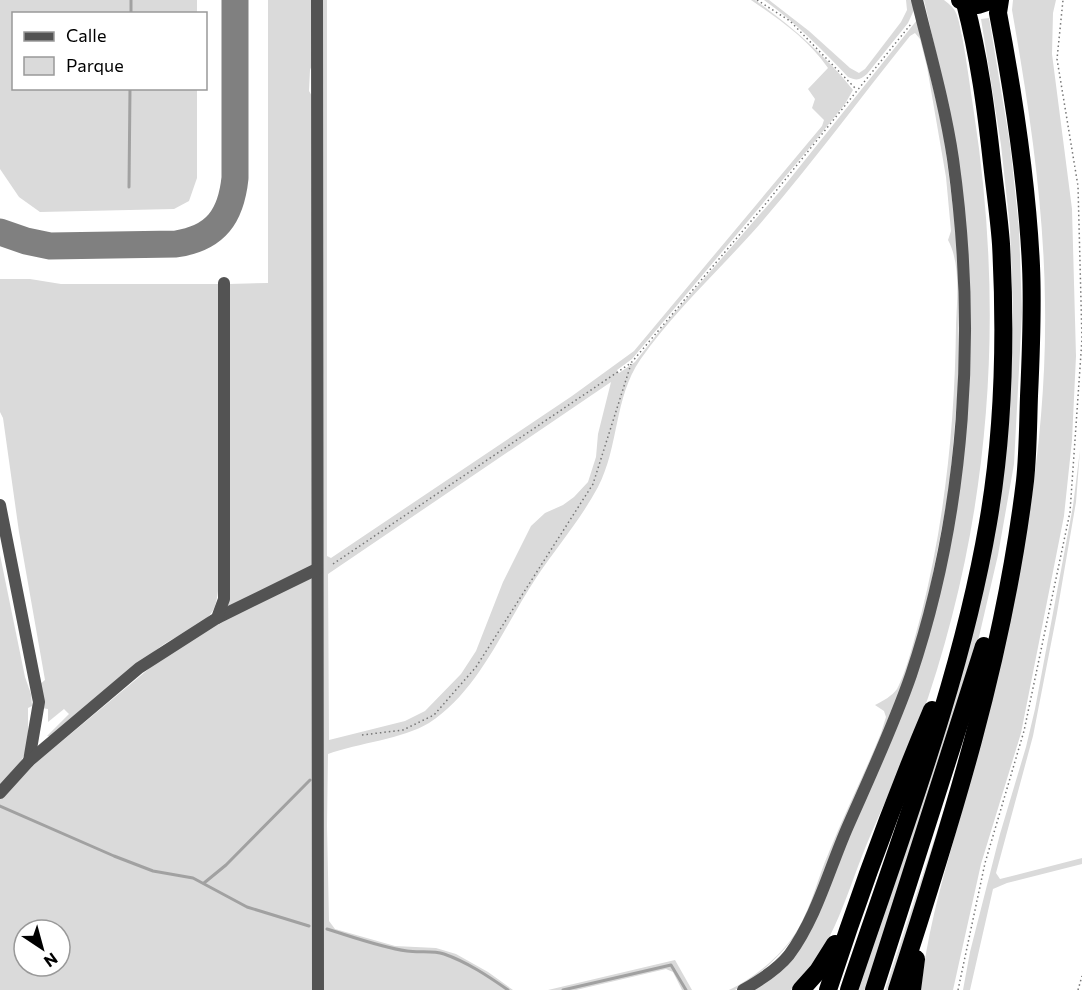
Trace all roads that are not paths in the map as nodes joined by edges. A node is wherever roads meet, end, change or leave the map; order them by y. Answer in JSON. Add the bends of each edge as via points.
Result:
{"nodes":[{"id":1,"x":317,"y":0,"type":"edge"},
{"id":2,"x":993,"y":0,"type":"edge"},
{"id":3,"x":1000,"y":0,"type":"edge"},
{"id":4,"x":962,"y":1,"type":"edge"},
{"id":5,"x":919,"y":6,"type":"edge"},
{"id":6,"x":224,"y":283,"type":"dead end"},
{"id":7,"x":1029,"y":401,"type":"junction"},
{"id":8,"x":0,"y":505,"type":"edge"},
{"id":9,"x":317,"y":569,"type":"junction"},
{"id":10,"x":218,"y":618,"type":"junction"},
{"id":11,"x":963,"y":633,"type":"junction"},
{"id":12,"x":29,"y":762,"type":"junction"},
{"id":13,"x":0,"y":793,"type":"edge"},
{"id":14,"x":856,"y":903,"type":"junction"},
{"id":15,"x":924,"y":909,"type":"junction"},
{"id":16,"x":318,"y":990,"type":"edge"},
{"id":17,"x":743,"y":990,"type":"edge"},
{"id":18,"x":801,"y":990,"type":"edge"},
{"id":19,"x":828,"y":990,"type":"edge"},
{"id":20,"x":849,"y":990,"type":"edge"},
{"id":21,"x":874,"y":990,"type":"edge"},
{"id":22,"x":897,"y":990,"type":"edge"},
{"id":23,"x":912,"y":990,"type":"edge"}],
"edges":[{"from":1,"to":9,"type":"street"},
{"from":2,"to":4,"type":"highway","via":[[978,5]]},
{"from":3,"to":7,"type":"highway","via":[[998,13],[1017,124],[1031,266]]},
{"from":4,"to":11,"type":"highway","via":[[973,34],[984,93],[1001,242],[1004,335],[998,456],[988,524]]},
{"from":5,"to":17,"type":"street","via":[[945,115],[963,246],[962,395],[950,513],[933,599],[911,674],[807,926],[788,957]]},
{"from":6,"to":10,"type":"street","via":[[224,599]]},
{"from":7,"to":15,"type":"highway","via":[[1025,479],[1009,589],[968,760]]},
{"from":7,"to":21,"type":"highway","via":[[1004,578]]},
{"from":8,"to":12,"type":"street","via":[[39,702]]},
{"from":9,"to":10,"type":"street"},
{"from":9,"to":16,"type":"street"},
{"from":10,"to":12,"type":"street","via":[[139,668]]},
{"from":11,"to":14,"type":"highway"},
{"from":11,"to":20,"type":"highway","via":[[932,744]]},
{"from":12,"to":13,"type":"street"},
{"from":14,"to":18,"type":"highway","via":[[835,945]]},
{"from":14,"to":19,"type":"highway"},
{"from":15,"to":22,"type":"highway"},
{"from":15,"to":23,"type":"highway"}]}
